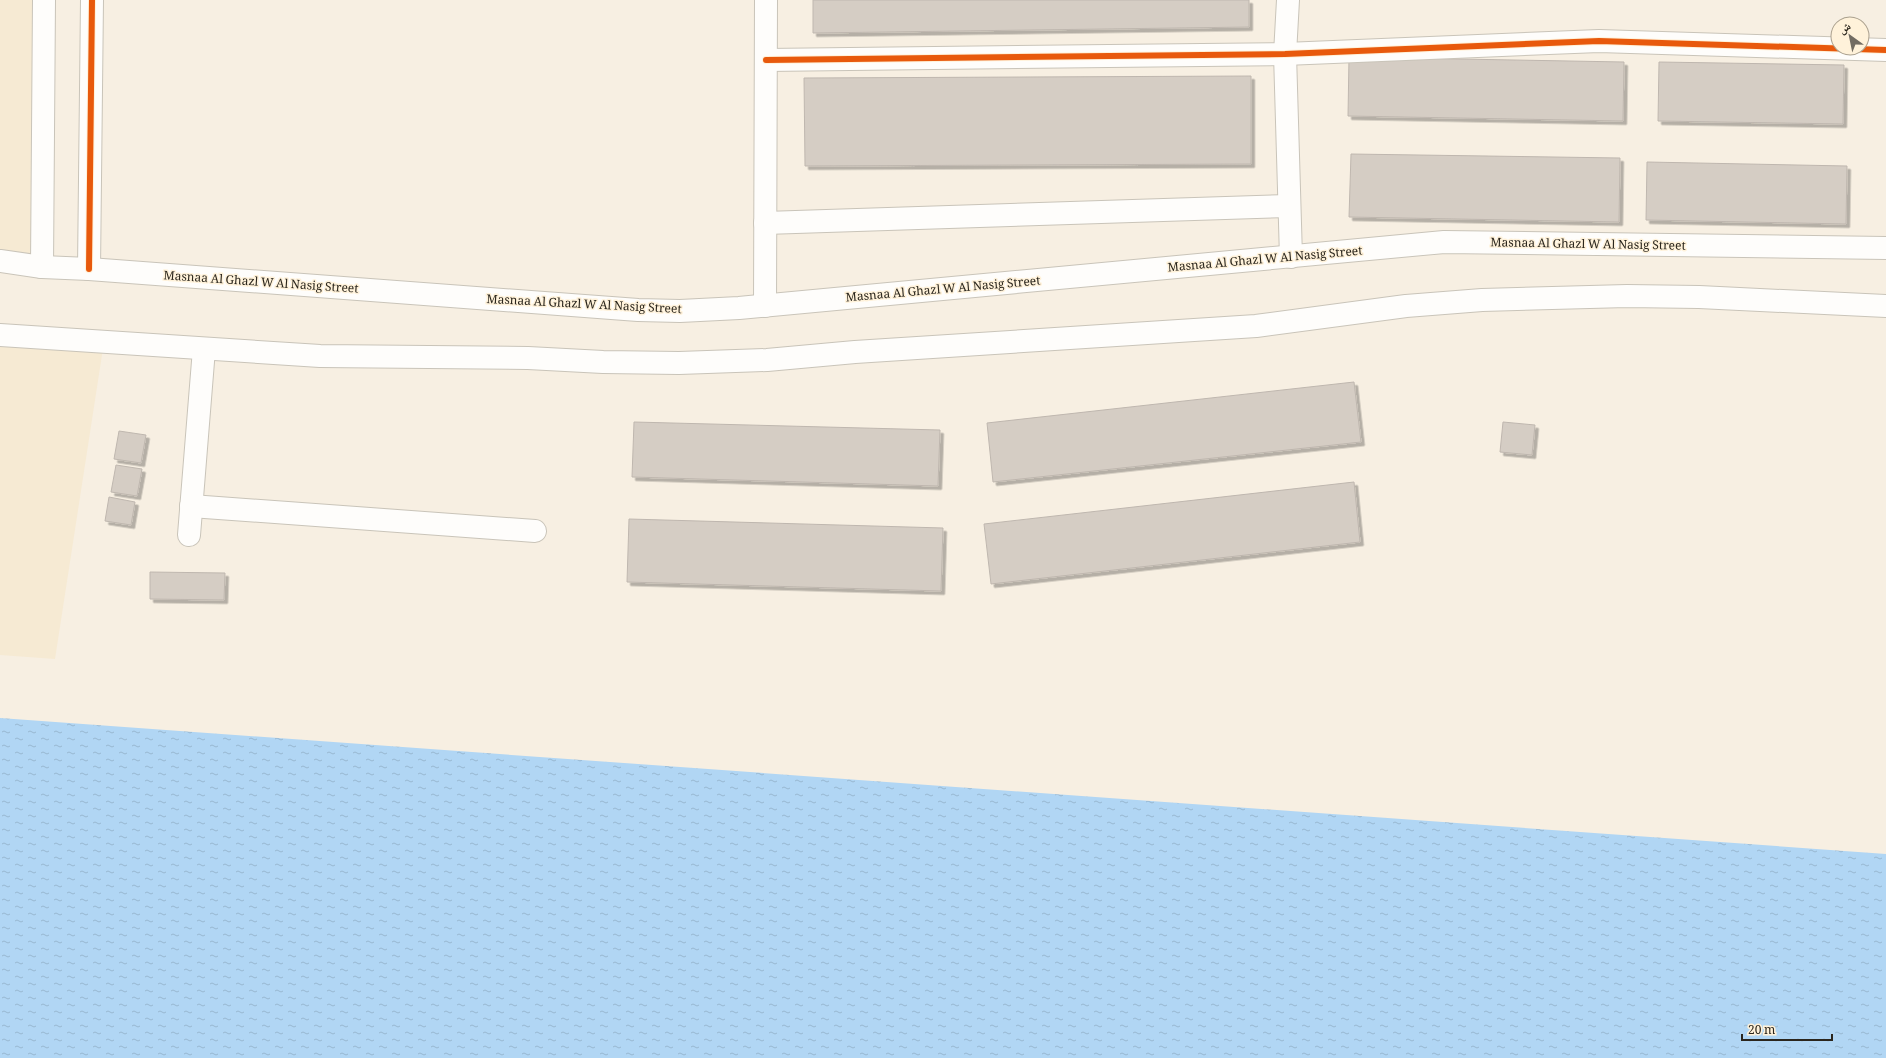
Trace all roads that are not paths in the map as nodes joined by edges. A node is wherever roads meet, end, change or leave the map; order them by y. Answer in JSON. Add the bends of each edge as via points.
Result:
{"nodes":[{"id":1,"x":44,"y":0,"type":"edge"},
{"id":2,"x":92,"y":0,"type":"edge"},
{"id":3,"x":766,"y":0,"type":"edge"},
{"id":4,"x":1288,"y":0,"type":"edge"},
{"id":5,"x":1886,"y":50,"type":"edge"},
{"id":6,"x":1285,"y":54,"type":"junction"},
{"id":7,"x":766,"y":60,"type":"junction"},
{"id":8,"x":1289,"y":206,"type":"junction"},
{"id":9,"x":765,"y":223,"type":"junction"},
{"id":10,"x":1886,"y":248,"type":"edge"},
{"id":11,"x":1291,"y":257,"type":"junction"},
{"id":12,"x":0,"y":261,"type":"edge"},
{"id":13,"x":42,"y":267,"type":"junction"},
{"id":14,"x":89,"y":269,"type":"junction"},
{"id":15,"x":765,"y":306,"type":"junction"},
{"id":16,"x":1886,"y":306,"type":"edge"},
{"id":17,"x":0,"y":335,"type":"edge"},
{"id":18,"x":204,"y":348,"type":"junction"},
{"id":19,"x":191,"y":506,"type":"junction"},
{"id":20,"x":536,"y":531,"type":"dead end"},
{"id":21,"x":189,"y":535,"type":"dead end"}],
"edges":[{"from":1,"to":13,"type":"main road"},
{"from":2,"to":14,"type":"main road"},
{"from":3,"to":7,"type":"main road"},
{"from":4,"to":6,"type":"main road"},
{"from":5,"to":6,"type":"main road","via":[[1599,42]]},
{"from":6,"to":7,"type":"main road"},
{"from":6,"to":8,"type":"main road"},
{"from":7,"to":9,"type":"main road"},
{"from":8,"to":9,"type":"main road"},
{"from":8,"to":11,"type":"main road"},
{"from":9,"to":15,"type":"main road"},
{"from":10,"to":11,"type":"main road","name":"Masnaa Al Ghazl W Al Nasig Street","via":[[1444,242]]},
{"from":11,"to":15,"type":"main road","name":"Masnaa Al Ghazl W Al Nasig Street"},
{"from":12,"to":13,"type":"main road","name":"Masnaa Al Ghazl W Al Nasig Street"},
{"from":13,"to":14,"type":"main road","name":"Masnaa Al Ghazl W Al Nasig Street"},
{"from":14,"to":15,"type":"main road","name":"Masnaa Al Ghazl W Al Nasig Street","via":[[638,310],[680,311]]},
{"from":16,"to":18,"type":"main road","via":[[1641,296],[1554,296],[1406,306],[1256,326],[767,360],[679,363],[528,358],[320,356]]},
{"from":17,"to":18,"type":"main road"},
{"from":18,"to":19,"type":"main road"},
{"from":19,"to":20,"type":"main road"},
{"from":19,"to":21,"type":"main road"}]}
